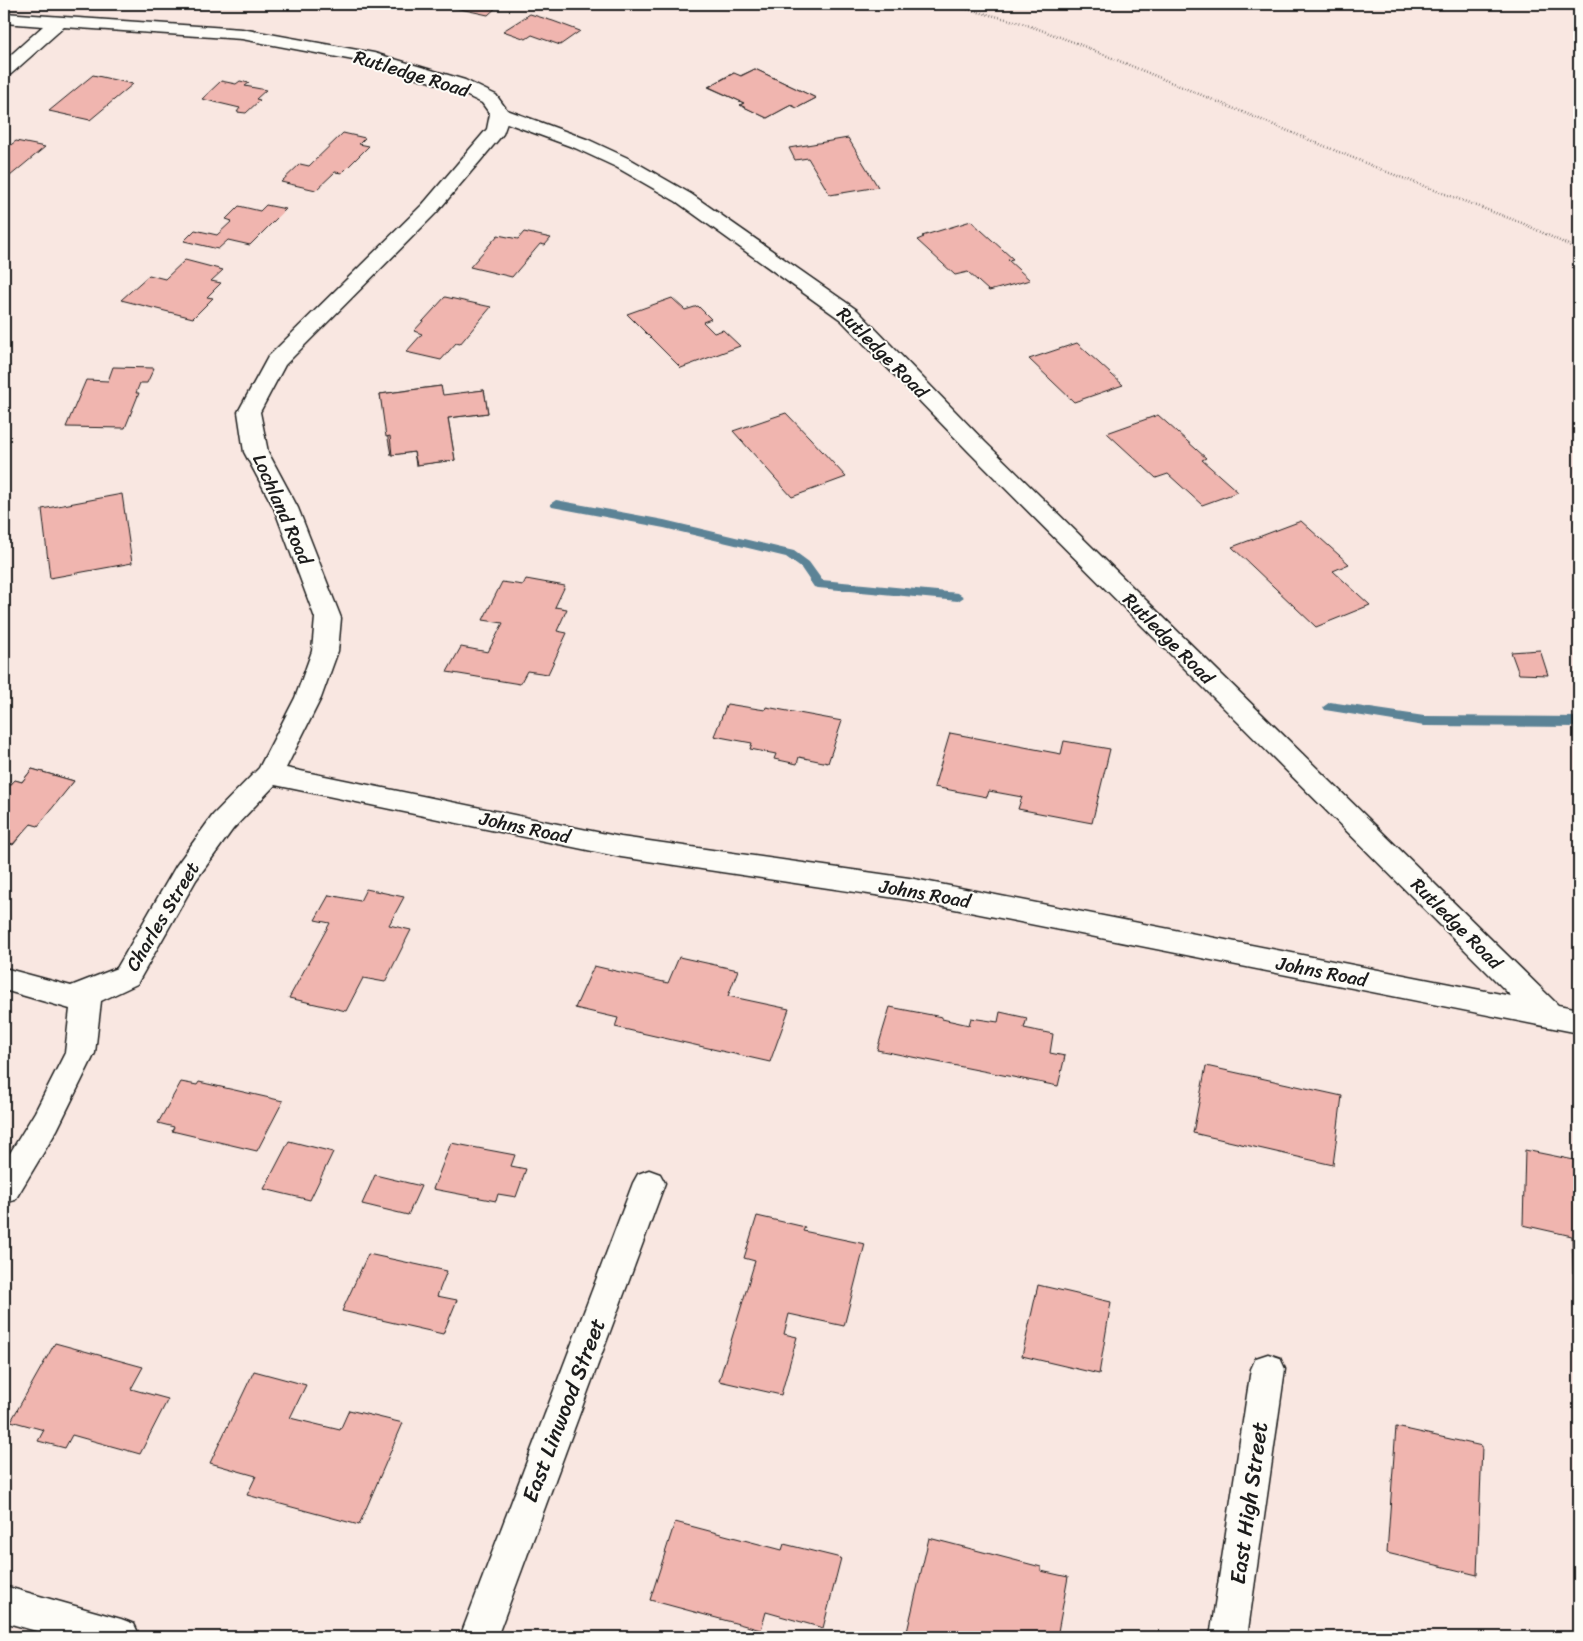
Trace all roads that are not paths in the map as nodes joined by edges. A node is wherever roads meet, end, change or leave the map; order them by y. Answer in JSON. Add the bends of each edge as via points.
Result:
{"nodes":[{"id":1,"x":4,"y":18,"type":"edge"},
{"id":2,"x":59,"y":22,"type":"junction"},
{"id":3,"x":4,"y":70,"type":"edge"},
{"id":4,"x":500,"y":114,"type":"junction"},
{"id":5,"x":269,"y":774,"type":"junction"},
{"id":6,"x":4,"y":980,"type":"edge"},
{"id":7,"x":86,"y":994,"type":"junction"},
{"id":8,"x":1548,"y":1014,"type":"junction"},
{"id":9,"x":1579,"y":1021,"type":"edge"},
{"id":10,"x":649,"y":1183,"type":"dead end"},
{"id":11,"x":4,"y":1190,"type":"edge"},
{"id":12,"x":1268,"y":1369,"type":"dead end"},
{"id":13,"x":4,"y":1604,"type":"edge"},
{"id":14,"x":121,"y":1637,"type":"edge"},
{"id":15,"x":478,"y":1637,"type":"edge"},
{"id":16,"x":1228,"y":1637,"type":"edge"}],
"edges":[{"from":1,"to":2,"type":"street","name":"Rutledge Road"},
{"from":2,"to":3,"type":"street"},
{"from":2,"to":4,"type":"street","name":"Rutledge Road","via":[[242,34],[331,49],[458,84],[489,99]]},
{"from":4,"to":5,"type":"street","name":"Lochland Road","via":[[496,130],[430,208],[276,362],[249,412],[256,452],[286,508],[328,618],[324,651],[308,698]]},
{"from":4,"to":8,"type":"street","name":"Rutledge Road","via":[[582,144],[684,198],[849,315],[976,447]]},
{"from":5,"to":7,"type":"street","name":"Charles Street","via":[[223,822],[186,873],[127,976]]},
{"from":5,"to":8,"type":"street","name":"Johns Road","via":[[622,847],[908,889]]},
{"from":6,"to":7,"type":"street","via":[[71,998]]},
{"from":7,"to":11,"type":"street","via":[[80,1053],[46,1121]]},
{"from":8,"to":9,"type":"street","name":"Johns Road"},
{"from":10,"to":15,"type":"street","name":"East Linwood Street"},
{"from":12,"to":16,"type":"street","name":"East High Street"},
{"from":13,"to":14,"type":"street"}]}
